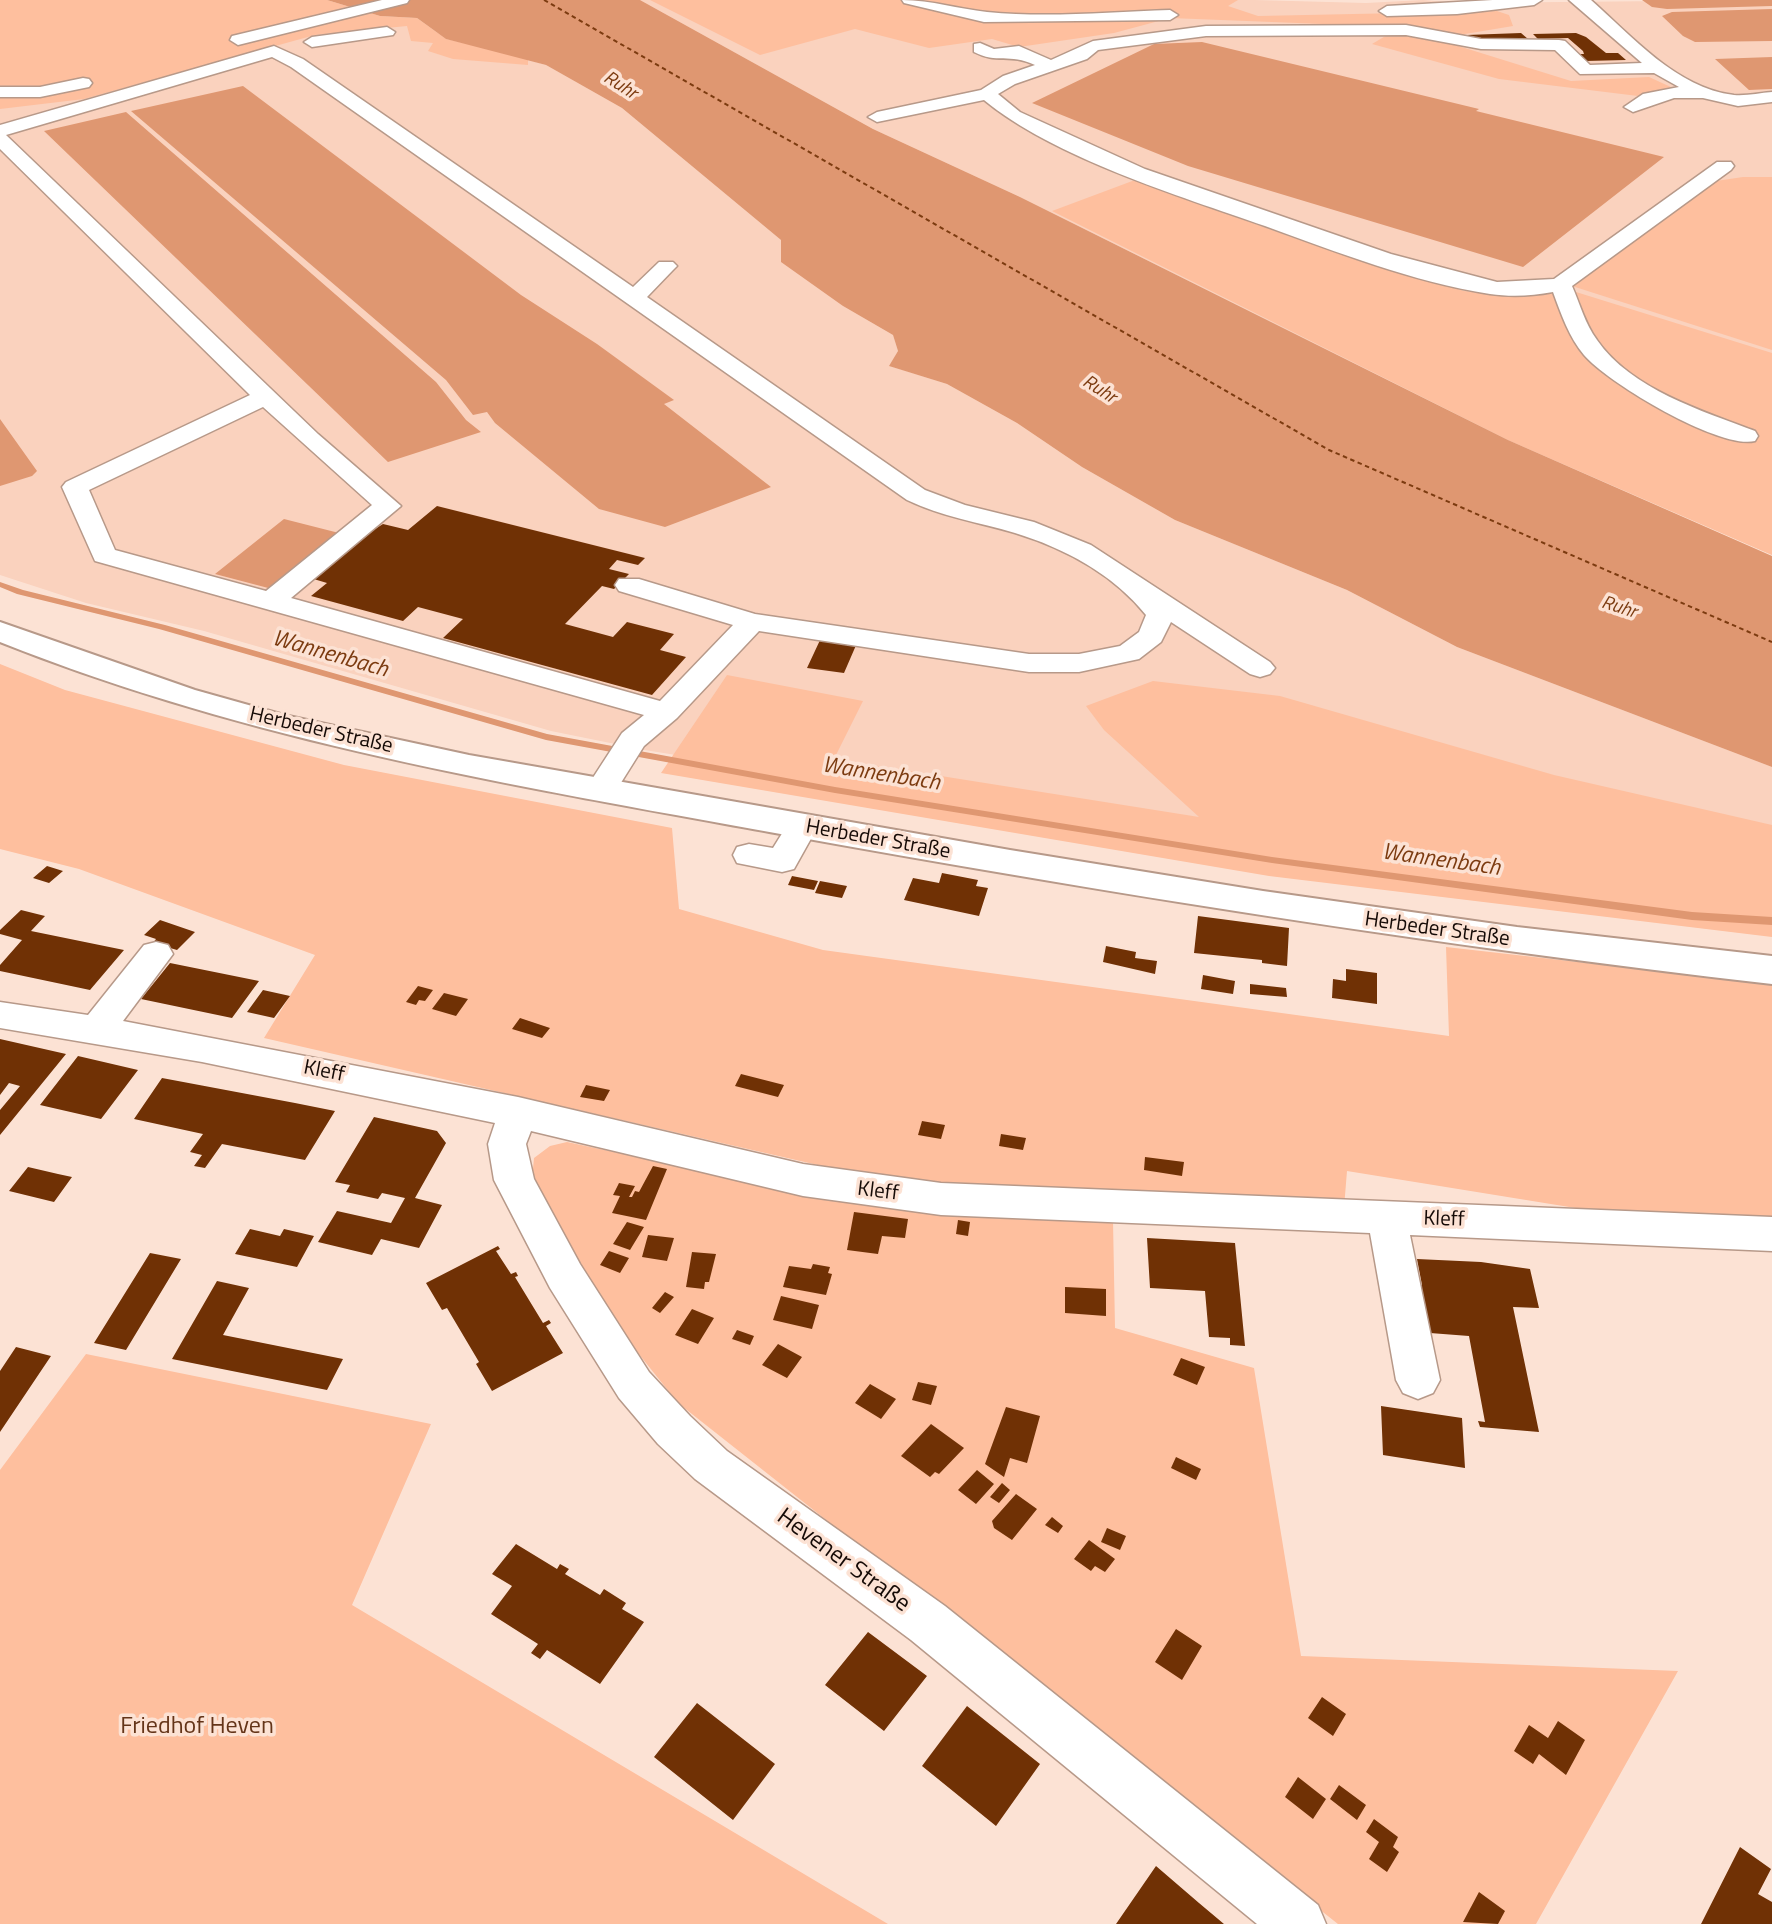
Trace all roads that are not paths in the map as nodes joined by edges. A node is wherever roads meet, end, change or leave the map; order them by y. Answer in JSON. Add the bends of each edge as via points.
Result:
{"nodes":[{"id":1,"x":401,"y":0,"type":"edge"},
{"id":2,"x":910,"y":0,"type":"edge"},
{"id":3,"x":1534,"y":0,"type":"edge"},
{"id":4,"x":1583,"y":0,"type":"edge"},
{"id":5,"x":932,"y":2,"type":"edge"},
{"id":6,"x":1457,"y":9,"type":"junction"},
{"id":7,"x":1372,"y":12,"type":"dead end"},
{"id":8,"x":1279,"y":14,"type":"dead end"},
{"id":9,"x":1406,"y":30,"type":"junction"},
{"id":10,"x":387,"y":32,"type":"dead end"},
{"id":11,"x":223,"y":44,"type":"dead end"},
{"id":12,"x":980,"y":48,"type":"dead end"},
{"id":13,"x":274,"y":51,"type":"junction"},
{"id":14,"x":1049,"y":65,"type":"junction"},
{"id":15,"x":1657,"y":68,"type":"junction"},
{"id":16,"x":99,"y":79,"type":"dead end"},
{"id":17,"x":0,"y":92,"type":"edge"},
{"id":18,"x":987,"y":94,"type":"junction"},
{"id":19,"x":1712,"y":94,"type":"junction"},
{"id":20,"x":1772,"y":97,"type":"edge"},
{"id":21,"x":1633,"y":107,"type":"dead end"},
{"id":22,"x":877,"y":117,"type":"dead end"},
{"id":23,"x":0,"y":131,"type":"edge"},
{"id":24,"x":0,"y":139,"type":"edge"},
{"id":25,"x":1724,"y":166,"type":"dead end"},
{"id":26,"x":666,"y":266,"type":"dead end"},
{"id":27,"x":1561,"y":284,"type":"junction"},
{"id":28,"x":633,"y":299,"type":"junction"},
{"id":29,"x":265,"y":397,"type":"junction"},
{"id":30,"x":1746,"y":436,"type":"dead end"},
{"id":31,"x":629,"y":585,"type":"dead end"},
{"id":32,"x":1146,"y":594,"type":"junction"},
{"id":33,"x":271,"y":601,"type":"junction"},
{"id":34,"x":752,"y":622,"type":"junction"},
{"id":35,"x":0,"y":631,"type":"edge"},
{"id":36,"x":1261,"y":668,"type":"dead end"},
{"id":37,"x":666,"y":712,"type":"junction"},
{"id":38,"x":601,"y":790,"type":"junction"},
{"id":39,"x":802,"y":826,"type":"junction"},
{"id":40,"x":749,"y":855,"type":"dead end"},
{"id":41,"x":156,"y":954,"type":"dead end"},
{"id":42,"x":1772,"y":970,"type":"edge"},
{"id":43,"x":0,"y":1015,"type":"edge"},
{"id":44,"x":97,"y":1029,"type":"junction"},
{"id":45,"x":518,"y":1112,"type":"junction"},
{"id":46,"x":1387,"y":1218,"type":"junction"},
{"id":47,"x":1772,"y":1234,"type":"edge"},
{"id":48,"x":1418,"y":1380,"type":"dead end"},
{"id":49,"x":1299,"y":1924,"type":"edge"}],
"edges":[{"from":1,"to":11,"type":"street"},
{"from":2,"to":5,"type":"street"},
{"from":3,"to":6,"type":"street"},
{"from":4,"to":15,"type":"street"},
{"from":5,"to":8,"type":"street","via":[[984,17],[1017,19]]},
{"from":6,"to":7,"type":"street"},
{"from":6,"to":9,"type":"street","via":[[1458,22],[1449,26]]},
{"from":9,"to":14,"type":"street","via":[[1158,35],[1093,46],[1081,55]]},
{"from":9,"to":15,"type":"street","via":[[1481,44],[1559,45],[1586,70]]},
{"from":10,"to":13,"type":"street"},
{"from":12,"to":14,"type":"street","via":[[991,54],[1019,51]]},
{"from":13,"to":23,"type":"street"},
{"from":13,"to":28,"type":"street"},
{"from":14,"to":18,"type":"street"},
{"from":15,"to":19,"type":"street"},
{"from":16,"to":17,"type":"street","via":[[62,89]]},
{"from":18,"to":22,"type":"street"},
{"from":18,"to":27,"type":"street","via":[[996,107],[1124,167],[1311,234],[1485,287],[1519,290]]},
{"from":19,"to":20,"type":"street","via":[[1735,100]]},
{"from":19,"to":21,"type":"street","via":[[1657,94]]},
{"from":24,"to":29,"type":"street"},
{"from":25,"to":27,"type":"street"},
{"from":26,"to":28,"type":"street"},
{"from":27,"to":30,"type":"street","via":[[1579,330],[1594,352],[1627,379]]},
{"from":28,"to":32,"type":"street","via":[[916,495],[940,507],[1027,529],[1068,546]]},
{"from":29,"to":33,"type":"street","via":[[388,506]]},
{"from":29,"to":33,"type":"street","via":[[75,487],[104,555]]},
{"from":31,"to":34,"type":"street"},
{"from":32,"to":34,"type":"street","via":[[1160,614],[1151,636],[1129,653],[1079,663],[1029,663]]},
{"from":32,"to":36,"type":"street"},
{"from":33,"to":37,"type":"street"},
{"from":34,"to":37,"type":"street"},
{"from":35,"to":38,"type":"main road","name":"Herbeder Straße","via":[[95,668],[259,717]]},
{"from":37,"to":38,"type":"street","via":[[628,748]]},
{"from":38,"to":39,"type":"main road","name":"Herbeder Straße"},
{"from":39,"to":40,"type":"street","via":[[782,861]]},
{"from":39,"to":42,"type":"main road","name":"Herbeder Straße","via":[[1317,913],[1523,943]]},
{"from":41,"to":44,"type":"street"},
{"from":43,"to":44,"type":"street","name":"Kleff"},
{"from":44,"to":45,"type":"street","name":"Kleff"},
{"from":45,"to":46,"type":"street","name":"Kleff","via":[[803,1180],[872,1192],[955,1200]]},
{"from":45,"to":49,"type":"street","name":"Hevener Straße","via":[[507,1144],[514,1180],[565,1276],[634,1385],[674,1430],[711,1465],[928,1623]]},
{"from":46,"to":47,"type":"street","name":"Kleff"},
{"from":46,"to":48,"type":"street"}]}
